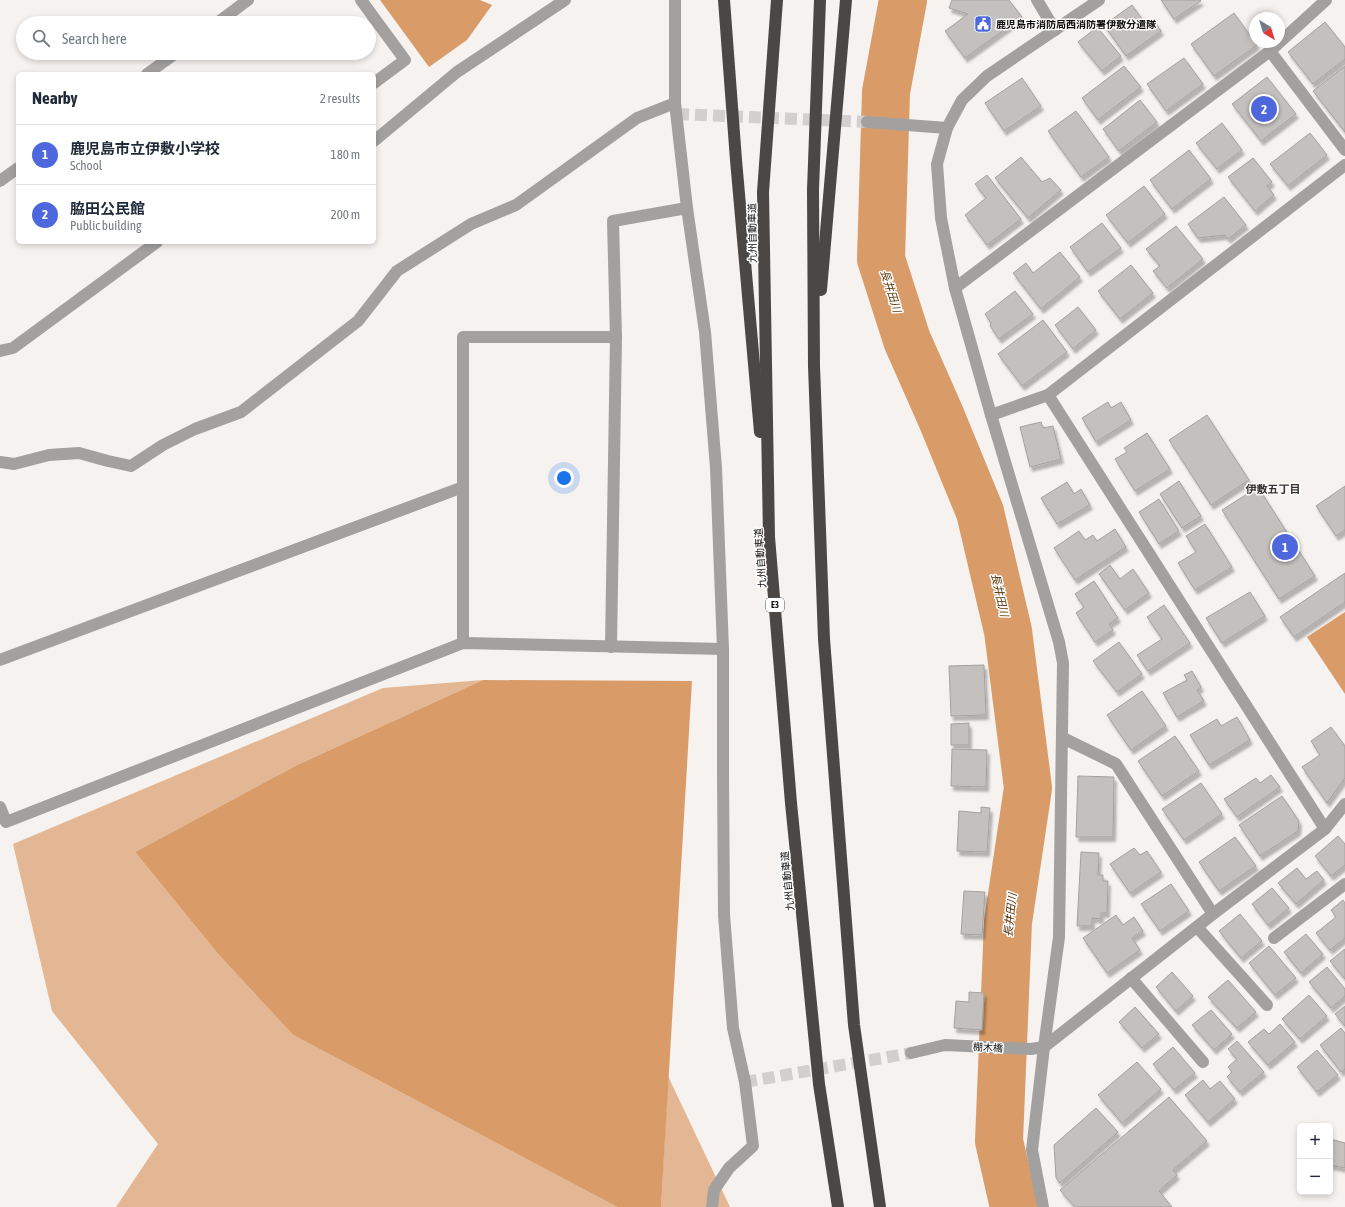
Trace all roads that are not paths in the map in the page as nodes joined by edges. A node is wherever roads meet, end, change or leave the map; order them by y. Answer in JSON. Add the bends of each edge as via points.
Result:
{"nodes":[{"id":1,"x":248,"y":0,"type":"edge"},
{"id":2,"x":361,"y":0,"type":"edge"},
{"id":3,"x":565,"y":0,"type":"edge"},
{"id":4,"x":675,"y":0,"type":"edge"},
{"id":5,"x":724,"y":0,"type":"edge"},
{"id":6,"x":777,"y":0,"type":"edge"},
{"id":7,"x":820,"y":0,"type":"edge"},
{"id":8,"x":846,"y":0,"type":"edge"},
{"id":9,"x":1037,"y":0,"type":"edge"},
{"id":10,"x":1099,"y":0,"type":"edge"},
{"id":11,"x":1326,"y":0,"type":"edge"},
{"id":12,"x":226,"y":16,"type":"edge"},
{"id":13,"x":373,"y":16,"type":"edge"},
{"id":14,"x":376,"y":20,"type":"edge"},
{"id":15,"x":1055,"y":30,"type":"junction"},
{"id":16,"x":1270,"y":51,"type":"junction"},
{"id":17,"x":166,"y":60,"type":"edge"},
{"id":18,"x":150,"y":72,"type":"edge"},
{"id":19,"x":376,"y":82,"type":"edge"},
{"id":20,"x":675,"y":103,"type":"junction"},
{"id":21,"x":870,"y":122,"type":"tunnel mouth"},
{"id":22,"x":947,"y":128,"type":"junction"},
{"id":23,"x":376,"y":139,"type":"edge"},
{"id":24,"x":1345,"y":150,"type":"edge"},
{"id":25,"x":1345,"y":165,"type":"edge"},
{"id":26,"x":16,"y":169,"type":"edge"},
{"id":27,"x":0,"y":181,"type":"edge"},
{"id":28,"x":687,"y":208,"type":"junction"},
{"id":29,"x":154,"y":244,"type":"edge"},
{"id":30,"x":955,"y":288,"type":"junction"},
{"id":31,"x":616,"y":337,"type":"junction"},
{"id":32,"x":0,"y":351,"type":"edge"},
{"id":33,"x":814,"y":366,"type":"junction"},
{"id":34,"x":1048,"y":395,"type":"junction"},
{"id":35,"x":991,"y":415,"type":"junction"},
{"id":36,"x":0,"y":462,"type":"edge"},
{"id":37,"x":463,"y":487,"type":"junction"},
{"id":38,"x":769,"y":537,"type":"junction"},
{"id":39,"x":463,"y":643,"type":"junction"},
{"id":40,"x":611,"y":647,"type":"junction"},
{"id":41,"x":724,"y":648,"type":"junction"},
{"id":42,"x":0,"y":660,"type":"edge"},
{"id":43,"x":1062,"y":738,"type":"junction"},
{"id":44,"x":1345,"y":804,"type":"edge"},
{"id":45,"x":0,"y":807,"type":"edge"},
{"id":46,"x":1325,"y":829,"type":"junction"},
{"id":47,"x":1345,"y":884,"type":"edge"},
{"id":48,"x":1213,"y":914,"type":"junction"},
{"id":49,"x":1196,"y":927,"type":"junction"},
{"id":50,"x":1274,"y":938,"type":"dead end"},
{"id":51,"x":1131,"y":978,"type":"junction"},
{"id":52,"x":1267,"y":1005,"type":"dead end"},
{"id":53,"x":1038,"y":1048,"type":"junction"},
{"id":54,"x":911,"y":1053,"type":"tunnel mouth"},
{"id":55,"x":1203,"y":1062,"type":"dead end"},
{"id":56,"x":712,"y":1207,"type":"edge"},
{"id":57,"x":838,"y":1207,"type":"edge"},
{"id":58,"x":880,"y":1207,"type":"edge"},
{"id":59,"x":1043,"y":1207,"type":"edge"}],
"edges":[{"from":1,"to":12,"type":"street"},
{"from":2,"to":13,"type":"street"},
{"from":3,"to":23,"type":"street","via":[[457,72]]},
{"from":4,"to":20,"type":"street"},
{"from":5,"to":38,"type":"highway"},
{"from":6,"to":38,"type":"highway","name":"九州自動車道","number":"E3","via":[[763,192]]},
{"from":7,"to":33,"type":"highway","via":[[813,190]]},
{"from":8,"to":33,"type":"highway"},
{"from":9,"to":15,"type":"street"},
{"from":10,"to":15,"type":"street"},
{"from":11,"to":16,"type":"street"},
{"from":14,"to":19,"type":"street","via":[[405,60]]},
{"from":15,"to":22,"type":"street","via":[[987,76],[962,100]]},
{"from":16,"to":24,"type":"street"},
{"from":16,"to":30,"type":"street"},
{"from":17,"to":18,"type":"street"},
{"from":20,"to":28,"type":"street"},
{"from":20,"to":36,"type":"street","via":[[637,118],[516,205],[471,224],[397,271],[358,321],[240,412],[195,429],[163,445],[131,466],[79,453],[49,455],[14,464]]},
{"from":21,"to":22,"type":"street"},
{"from":22,"to":30,"type":"street","via":[[937,164],[941,218]]},
{"from":25,"to":34,"type":"street"},
{"from":26,"to":27,"type":"street"},
{"from":28,"to":31,"type":"street","via":[[613,221]]},
{"from":28,"to":41,"type":"street","via":[[706,347],[716,468]]},
{"from":29,"to":32,"type":"street","via":[[13,348]]},
{"from":30,"to":35,"type":"street"},
{"from":31,"to":37,"type":"street","via":[[463,337]]},
{"from":31,"to":40,"type":"street"},
{"from":33,"to":58,"type":"highway","via":[[824,639],[854,1025]]},
{"from":34,"to":35,"type":"street"},
{"from":34,"to":46,"type":"street"},
{"from":35,"to":43,"type":"street","via":[[1059,642],[1063,663]]},
{"from":37,"to":39,"type":"street"},
{"from":37,"to":42,"type":"street"},
{"from":38,"to":57,"type":"highway","name":"九州自動車道","number":"E3","via":[[791,803],[818,1076]]},
{"from":39,"to":40,"type":"street"},
{"from":39,"to":45,"type":"street","via":[[6,822]]},
{"from":40,"to":41,"type":"street"},
{"from":41,"to":56,"type":"street","via":[[724,914],[733,1028],[745,1082],[753,1146],[729,1168],[714,1190]]},
{"from":43,"to":48,"type":"street","via":[[1116,764]]},
{"from":43,"to":53,"type":"street","via":[[1058,937]]},
{"from":44,"to":46,"type":"street"},
{"from":46,"to":48,"type":"street"},
{"from":47,"to":50,"type":"street"},
{"from":48,"to":49,"type":"street"},
{"from":49,"to":51,"type":"street"},
{"from":49,"to":52,"type":"street"},
{"from":51,"to":53,"type":"street"},
{"from":51,"to":55,"type":"street"},
{"from":53,"to":54,"type":"street","name":"棚木橋","via":[[945,1045]]},
{"from":53,"to":59,"type":"street","via":[[1032,1150]]}]}
